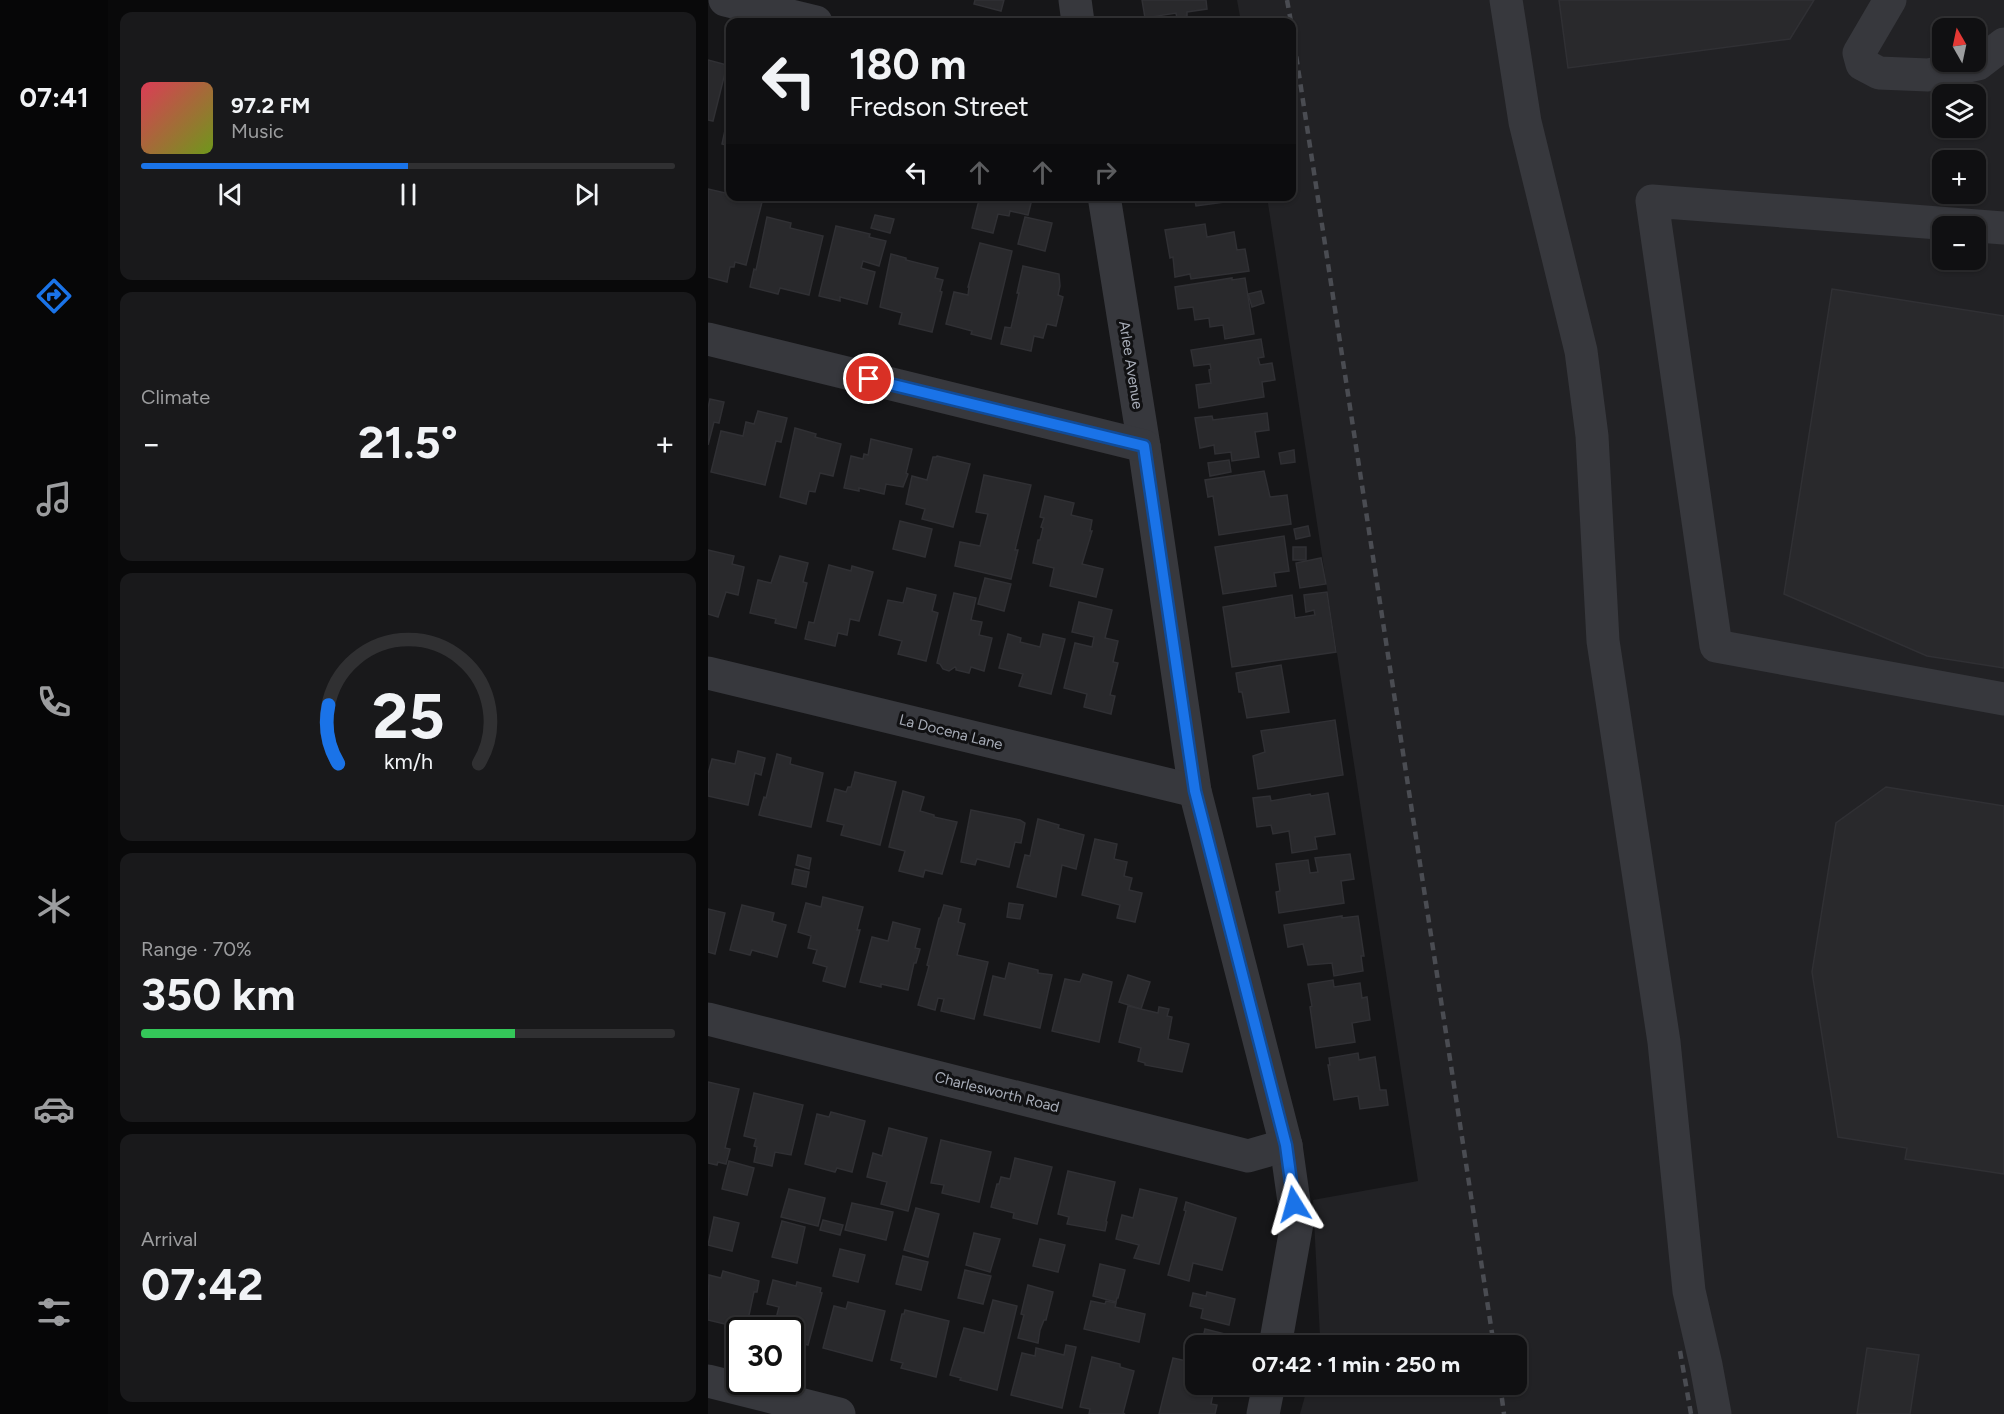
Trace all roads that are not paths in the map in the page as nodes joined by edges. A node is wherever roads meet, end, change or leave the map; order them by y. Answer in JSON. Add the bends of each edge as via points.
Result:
{"nodes":[{"id":1,"x":725,"y":0,"type":"edge"},
{"id":2,"x":1075,"y":0,"type":"edge"},
{"id":3,"x":1506,"y":0,"type":"edge"},
{"id":4,"x":1890,"y":0,"type":"edge"},
{"id":5,"x":799,"y":18,"type":"edge"},
{"id":6,"x":1077,"y":18,"type":"edge"},
{"id":7,"x":2004,"y":44,"type":"edge"},
{"id":8,"x":1105,"y":201,"type":"edge"},
{"id":9,"x":2004,"y":228,"type":"edge"},
{"id":10,"x":708,"y":339,"type":"edge"},
{"id":11,"x":1144,"y":446,"type":"junction"},
{"id":12,"x":708,"y":673,"type":"edge"},
{"id":13,"x":2004,"y":699,"type":"edge"},
{"id":14,"x":1195,"y":791,"type":"junction"},
{"id":15,"x":708,"y":1019,"type":"edge"},
{"id":16,"x":1286,"y":1145,"type":"junction"},
{"id":17,"x":1277,"y":1335,"type":"edge"},
{"id":18,"x":708,"y":1381,"type":"edge"},
{"id":19,"x":1267,"y":1395,"type":"edge"},
{"id":20,"x":838,"y":1414,"type":"edge"},
{"id":21,"x":1263,"y":1414,"type":"edge"},
{"id":22,"x":1715,"y":1414,"type":"edge"}],
"edges":[{"from":1,"to":5,"type":"street"},
{"from":2,"to":6,"type":"street"},
{"from":3,"to":22,"type":"street","via":[[1525,122],[1586,377],[1603,641],[1664,1042],[1689,1291]]},
{"from":4,"to":7,"type":"street","via":[[1859,53],[1863,64],[1879,73],[1928,75],[1978,64]]},
{"from":8,"to":11,"type":"street","name":"Arlee Avenue"},
{"from":9,"to":13,"type":"street","via":[[1652,201],[1716,646]]},
{"from":10,"to":11,"type":"street"},
{"from":11,"to":14,"type":"street","name":"Arlee Avenue"},
{"from":12,"to":14,"type":"street","name":"La Docena Lane"},
{"from":14,"to":16,"type":"street","name":"Arlee Avenue"},
{"from":15,"to":16,"type":"street","name":"Charlesworth Road","via":[[1248,1156]]},
{"from":16,"to":17,"type":"street","name":"Arlee Avenue","via":[[1297,1223]]},
{"from":18,"to":20,"type":"street"},
{"from":19,"to":21,"type":"street"}]}
